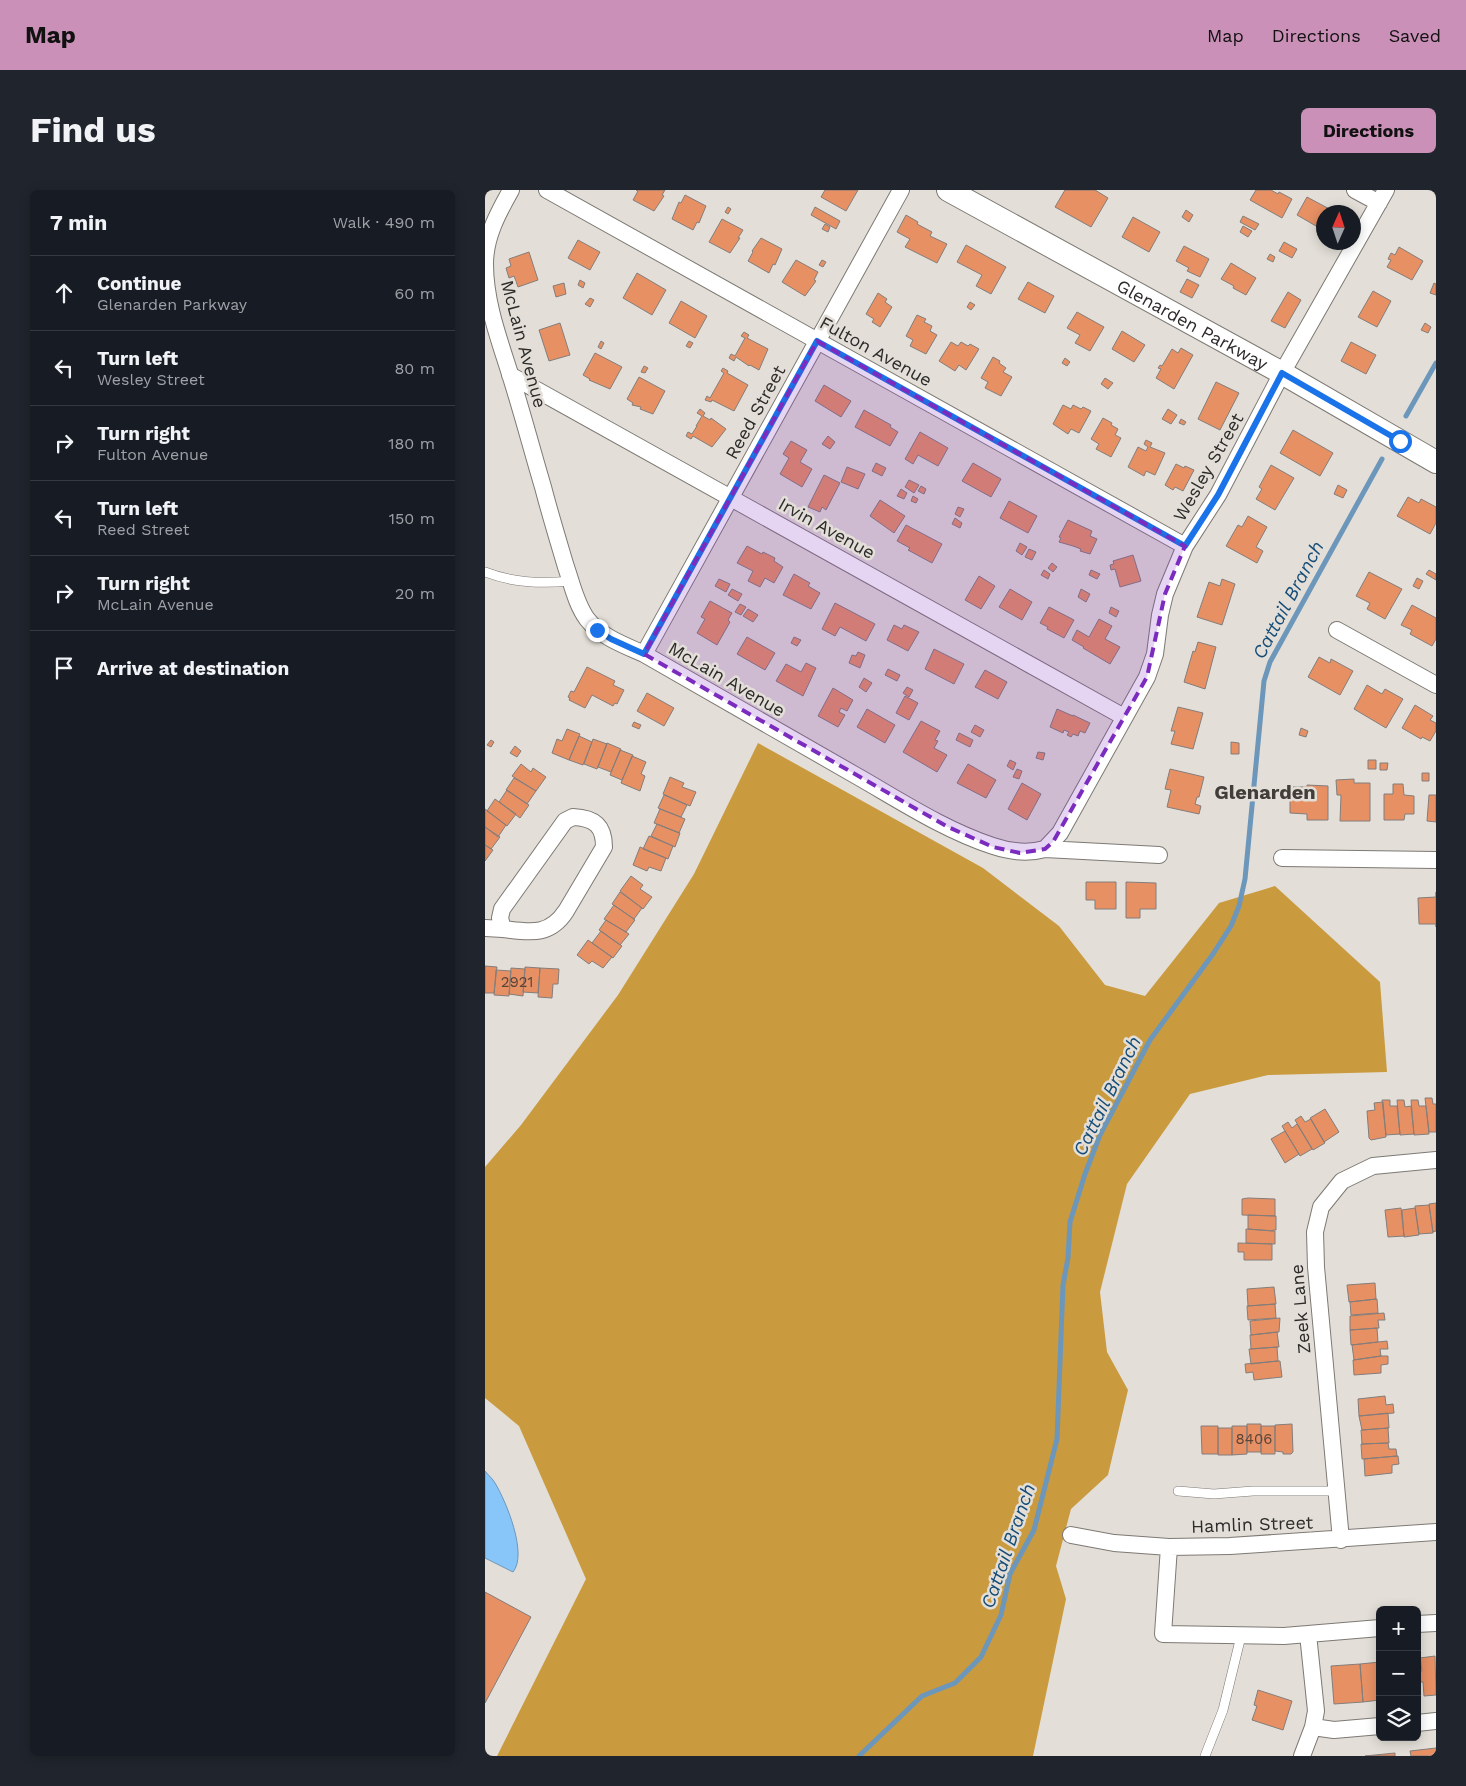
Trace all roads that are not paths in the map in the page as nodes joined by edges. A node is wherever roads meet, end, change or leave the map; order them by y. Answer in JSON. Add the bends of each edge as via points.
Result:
{"nodes":[{"id":1,"x":511,"y":190,"type":"edge"},
{"id":2,"x":547,"y":190,"type":"edge"},
{"id":3,"x":901,"y":190,"type":"edge"},
{"id":4,"x":948,"y":190,"type":"edge"},
{"id":5,"x":1355,"y":190,"type":"edge"},
{"id":6,"x":1383,"y":197,"type":"edge"},
{"id":7,"x":486,"y":290,"type":"edge"},
{"id":8,"x":817,"y":341,"type":"junction"},
{"id":9,"x":1282,"y":373,"type":"junction"},
{"id":10,"x":510,"y":375,"type":"junction"},
{"id":11,"x":1436,"y":462,"type":"edge"},
{"id":12,"x":731,"y":497,"type":"junction"},
{"id":13,"x":1185,"y":546,"type":"junction"},
{"id":14,"x":485,"y":572,"type":"edge"},
{"id":15,"x":570,"y":581,"type":"junction"},
{"id":16,"x":1337,"y":630,"type":"dead end"},
{"id":17,"x":644,"y":654,"type":"junction"},
{"id":18,"x":1436,"y":685,"type":"edge"},
{"id":19,"x":1124,"y":717,"type":"junction"},
{"id":20,"x":1045,"y":849,"type":"junction"},
{"id":21,"x":1159,"y":856,"type":"dead end"},
{"id":22,"x":1282,"y":858,"type":"dead end"},
{"id":23,"x":1436,"y":860,"type":"edge"},
{"id":24,"x":485,"y":928,"type":"edge"},
{"id":25,"x":503,"y":929,"type":"junction"},
{"id":26,"x":1436,"y":1160,"type":"edge"},
{"id":27,"x":1178,"y":1491,"type":"dead end"},
{"id":28,"x":1336,"y":1491,"type":"junction"},
{"id":29,"x":1436,"y":1532,"type":"edge"},
{"id":30,"x":1071,"y":1535,"type":"dead end"},
{"id":31,"x":1341,"y":1540,"type":"junction"},
{"id":32,"x":1169,"y":1547,"type":"junction"},
{"id":33,"x":1436,"y":1623,"type":"edge"},
{"id":34,"x":1421,"y":1624,"type":"edge"},
{"id":35,"x":1376,"y":1628,"type":"edge"},
{"id":36,"x":1308,"y":1634,"type":"junction"},
{"id":37,"x":1241,"y":1636,"type":"junction"},
{"id":38,"x":1436,"y":1721,"type":"edge"},
{"id":39,"x":1421,"y":1723,"type":"edge"},
{"id":40,"x":1376,"y":1726,"type":"edge"},
{"id":41,"x":1313,"y":1727,"type":"junction"},
{"id":42,"x":1205,"y":1756,"type":"edge"},
{"id":43,"x":1302,"y":1756,"type":"edge"}],
"edges":[{"from":1,"to":7,"type":"street","name":"McLain Avenue","via":[[490,235],[485,262]]},
{"from":2,"to":8,"type":"street","name":"Fulton Avenue"},
{"from":3,"to":8,"type":"street","name":"Reed Street"},
{"from":4,"to":9,"type":"street","name":"Glenarden Parkway"},
{"from":5,"to":6,"type":"street"},
{"from":6,"to":9,"type":"street","name":"Wesley Street"},
{"from":7,"to":10,"type":"street","name":"McLain Avenue"},
{"from":8,"to":12,"type":"street","name":"Reed Street"},
{"from":8,"to":13,"type":"street","name":"Fulton Avenue"},
{"from":9,"to":11,"type":"street","name":"Glenarden Parkway"},
{"from":9,"to":13,"type":"street","name":"Wesley Street","via":[[1218,495]]},
{"from":10,"to":12,"type":"street","name":"Irvin Avenue"},
{"from":10,"to":15,"type":"street","name":"McLain Avenue"},
{"from":12,"to":17,"type":"street","name":"Reed Street"},
{"from":12,"to":19,"type":"street","name":"Irvin Avenue"},
{"from":13,"to":19,"type":"street","name":"Wesley Street","via":[[1165,594],[1152,666]]},
{"from":14,"to":15,"type":"lane","via":[[529,583]]},
{"from":15,"to":17,"type":"street","name":"McLain Avenue","via":[[581,611],[597,630]]},
{"from":16,"to":18,"type":"street"},
{"from":17,"to":20,"type":"street","name":"McLain Avenue","via":[[964,835],[1014,852]]},
{"from":19,"to":20,"type":"street","name":"Wesley Street","via":[[1060,833]]},
{"from":20,"to":21,"type":"street","name":"McLain Avenue"},
{"from":22,"to":23,"type":"street"},
{"from":24,"to":25,"type":"street"},
{"from":25,"to":25,"type":"street","via":[[502,909],[565,821],[573,817],[583,818],[601,828],[604,847],[559,920],[545,930]]},
{"from":26,"to":28,"type":"street","name":"Zeek Lane","via":[[1373,1166],[1342,1181],[1321,1207],[1315,1232],[1316,1267]]},
{"from":27,"to":28,"type":"lane","via":[[1213,1494]]},
{"from":28,"to":31,"type":"street","name":"Zeek Lane"},
{"from":29,"to":31,"type":"street","name":"Hamlin Street"},
{"from":30,"to":32,"type":"street","name":"Hamlin Street","via":[[1114,1543]]},
{"from":31,"to":32,"type":"street","name":"Hamlin Street"},
{"from":32,"to":37,"type":"street","via":[[1163,1634]]},
{"from":33,"to":34,"type":"street"},
{"from":35,"to":36,"type":"street"},
{"from":36,"to":37,"type":"street"},
{"from":36,"to":41,"type":"street","via":[[1316,1711]]},
{"from":37,"to":42,"type":"lane","via":[[1223,1710]]},
{"from":38,"to":39,"type":"street"},
{"from":40,"to":41,"type":"street","via":[[1334,1730]]},
{"from":41,"to":43,"type":"street"}]}
